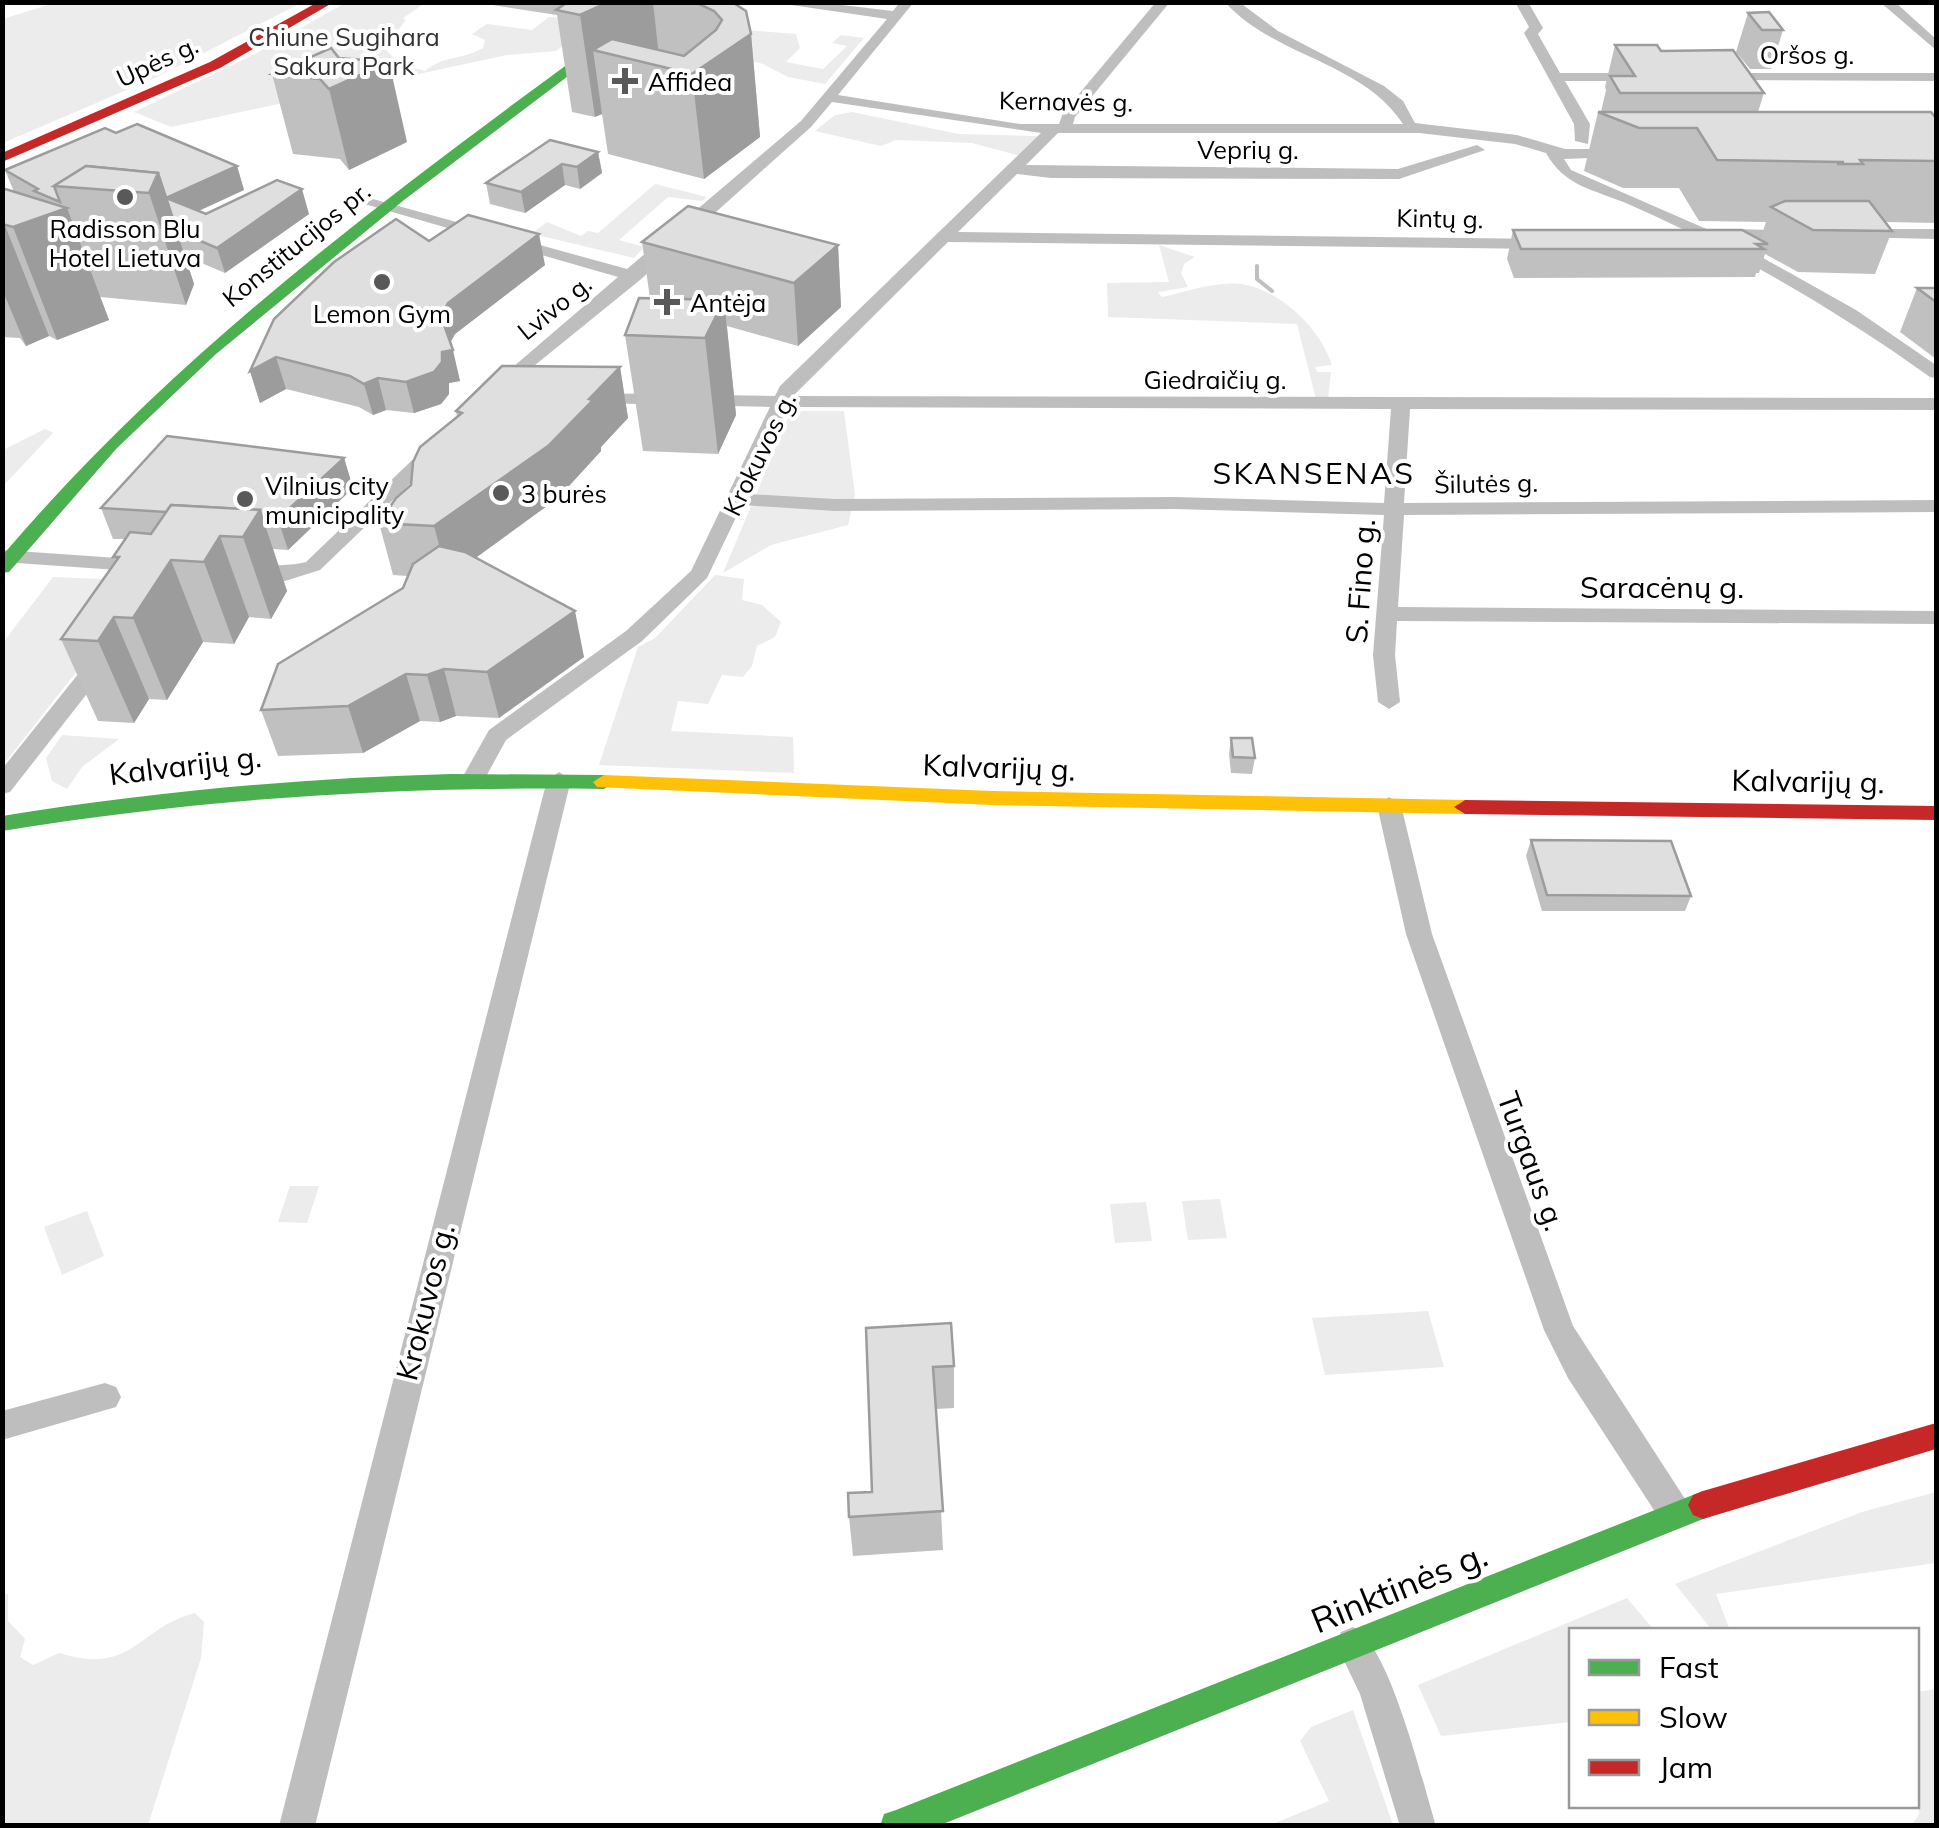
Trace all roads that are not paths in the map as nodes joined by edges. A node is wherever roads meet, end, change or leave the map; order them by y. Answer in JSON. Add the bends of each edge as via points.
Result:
{"nodes":[{"id":1,"x":328,"y":2,"type":"edge"},
{"id":2,"x":634,"y":2,"type":"edge"},
{"id":3,"x":660,"y":2,"type":"edge"},
{"id":4,"x":776,"y":2,"type":"edge"},
{"id":5,"x":908,"y":2,"type":"edge"},
{"id":6,"x":1164,"y":2,"type":"edge"},
{"id":7,"x":1231,"y":2,"type":"edge"},
{"id":8,"x":1521,"y":2,"type":"edge"},
{"id":9,"x":1886,"y":2,"type":"edge"},
{"id":10,"x":898,"y":16,"type":"junction"},
{"id":11,"x":1936,"y":46,"type":"edge"},
{"id":12,"x":1557,"y":77,"type":"junction"},
{"id":13,"x":1650,"y":77,"type":"edge"},
{"id":14,"x":1707,"y":77,"type":"edge"},
{"id":15,"x":1936,"y":77,"type":"edge"},
{"id":16,"x":832,"y":98,"type":"junction"},
{"id":17,"x":1578,"y":118,"type":"junction"},
{"id":18,"x":1409,"y":122,"type":"junction"},
{"id":19,"x":1060,"y":127,"type":"junction"},
{"id":20,"x":1554,"y":142,"type":"junction"},
{"id":21,"x":1582,"y":148,"type":"junction"},
{"id":22,"x":1477,"y":150,"type":"dead end"},
{"id":23,"x":1638,"y":150,"type":"edge"},
{"id":24,"x":2,"y":158,"type":"edge"},
{"id":25,"x":1015,"y":169,"type":"junction"},
{"id":26,"x":1577,"y":178,"type":"junction"},
{"id":27,"x":373,"y":204,"type":"junction"},
{"id":28,"x":1812,"y":234,"type":"edge"},
{"id":29,"x":1832,"y":234,"type":"edge"},
{"id":30,"x":1936,"y":234,"type":"edge"},
{"id":31,"x":941,"y":237,"type":"junction"},
{"id":32,"x":1714,"y":240,"type":"junction"},
{"id":33,"x":1554,"y":244,"type":"edge"},
{"id":34,"x":1692,"y":244,"type":"edge"},
{"id":35,"x":634,"y":276,"type":"junction"},
{"id":36,"x":1936,"y":373,"type":"edge"},
{"id":37,"x":519,"y":396,"type":"edge"},
{"id":38,"x":578,"y":397,"type":"edge"},
{"id":39,"x":781,"y":400,"type":"junction"},
{"id":40,"x":1401,"y":404,"type":"junction"},
{"id":41,"x":1936,"y":404,"type":"edge"},
{"id":42,"x":456,"y":429,"type":"edge"},
{"id":43,"x":50,"y":476,"type":"dead end"},
{"id":44,"x":736,"y":500,"type":"junction"},
{"id":45,"x":1936,"y":506,"type":"edge"},
{"id":46,"x":1394,"y":509,"type":"junction"},
{"id":47,"x":5,"y":561,"type":"edge"},
{"id":48,"x":232,"y":572,"type":"edge"},
{"id":49,"x":168,"y":574,"type":"edge"},
{"id":50,"x":1387,"y":614,"type":"junction"},
{"id":51,"x":1936,"y":618,"type":"edge"},
{"id":52,"x":117,"y":641,"type":"edge"},
{"id":53,"x":1388,"y":702,"type":"dead end"},
{"id":54,"x":474,"y":778,"type":"junction"},
{"id":55,"x":559,"y":780,"type":"junction"},
{"id":56,"x":2,"y":786,"type":"edge"},
{"id":57,"x":1389,"y":805,"type":"junction"},
{"id":58,"x":61,"y":810,"type":"junction"},
{"id":59,"x":2,"y":812,"type":"edge"},
{"id":60,"x":1936,"y":813,"type":"edge"},
{"id":61,"x":2,"y":824,"type":"edge"},
{"id":62,"x":106,"y":1397,"type":"dead end"},
{"id":63,"x":2,"y":1426,"type":"edge"},
{"id":64,"x":1936,"y":1436,"type":"edge"},
{"id":65,"x":1675,"y":1513,"type":"junction"},
{"id":66,"x":1353,"y":1644,"type":"junction"},
{"id":67,"x":297,"y":1826,"type":"edge"},
{"id":68,"x":896,"y":1826,"type":"edge"},
{"id":69,"x":1418,"y":1826,"type":"edge"}],
"edges":[{"from":1,"to":24,"type":"main road","name":"Upės g.","via":[[228,59]]},
{"from":2,"to":27,"type":"main road","name":"Konstitucijos pr."},
{"from":3,"to":27,"type":"main road","name":"Konstitucijos pr."},
{"from":4,"to":10,"type":"street"},
{"from":5,"to":10,"type":"street","name":"Lvivo g."},
{"from":6,"to":19,"type":"street","name":"Krokuvos g."},
{"from":7,"to":18,"type":"street","via":[[1269,33],[1389,94]]},
{"from":8,"to":12,"type":"street"},
{"from":9,"to":11,"type":"street"},
{"from":10,"to":16,"type":"street","name":"Lvivo g."},
{"from":12,"to":13,"type":"street"},
{"from":12,"to":17,"type":"street"},
{"from":14,"to":15,"type":"street","name":"Oršos g."},
{"from":16,"to":19,"type":"street","name":"Kernavės g.","via":[[977,123]]},
{"from":16,"to":35,"type":"street","name":"Lvivo g."},
{"from":17,"to":20,"type":"street"},
{"from":17,"to":21,"type":"street"},
{"from":18,"to":19,"type":"street","name":"Kernavės g."},
{"from":18,"to":20,"type":"street","name":"Kernavės g."},
{"from":19,"to":20,"type":"street","name":"Kernavės g.","via":[[1385,126]]},
{"from":19,"to":25,"type":"street","name":"Krokuvos g."},
{"from":20,"to":21,"type":"street","name":"Kernavės g."},
{"from":20,"to":26,"type":"street","via":[[1560,169]]},
{"from":21,"to":23,"type":"street","name":"Kernavės g."},
{"from":21,"to":26,"type":"street","via":[[1568,162]]},
{"from":22,"to":25,"type":"street","name":"Veprių g.","via":[[1400,174]]},
{"from":25,"to":31,"type":"street","name":"Krokuvos g."},
{"from":26,"to":32,"type":"street"},
{"from":27,"to":35,"type":"street"},
{"from":27,"to":43,"type":"main road","name":"Konstitucijos pr.","via":[[200,330]]},
{"from":27,"to":47,"type":"main road","name":"Konstitucijos pr.","via":[[157,401]]},
{"from":28,"to":32,"type":"street"},
{"from":29,"to":30,"type":"street"},
{"from":31,"to":33,"type":"street","name":"Kintų g."},
{"from":31,"to":39,"type":"street","name":"Krokuvos g."},
{"from":32,"to":34,"type":"street"},
{"from":32,"to":36,"type":"street","via":[[1862,322]]},
{"from":35,"to":37,"type":"street","name":"Lvivo g.","via":[[489,398]]},
{"from":38,"to":39,"type":"street","name":"Giedraičių g."},
{"from":39,"to":40,"type":"street","name":"Giedraičių g."},
{"from":39,"to":44,"type":"street","name":"Krokuvos g."},
{"from":40,"to":41,"type":"street","name":"Giedraičių g."},
{"from":40,"to":46,"type":"street","name":"S. Fino g."},
{"from":42,"to":48,"type":"street","via":[[312,566],[286,575]]},
{"from":44,"to":46,"type":"street","name":"Šilutės g."},
{"from":44,"to":54,"type":"street","name":"Krokuvos g.","via":[[694,580],[634,636],[497,734]]},
{"from":45,"to":46,"type":"street","name":"Šilutės g."},
{"from":46,"to":50,"type":"street","name":"S. Fino g."},
{"from":47,"to":49,"type":"street"},
{"from":50,"to":51,"type":"street","name":"Saracėnų g."},
{"from":50,"to":53,"type":"street","name":"S. Fino g."},
{"from":52,"to":56,"type":"street"},
{"from":54,"to":55,"type":"main road","name":"Kalvarijų g."},
{"from":54,"to":58,"type":"main road","name":"Kalvarijų g.","via":[[322,780]]},
{"from":55,"to":57,"type":"main road","name":"Kalvarijų g."},
{"from":55,"to":67,"type":"street","name":"Krokuvos g."},
{"from":57,"to":60,"type":"main road","name":"Kalvarijų g."},
{"from":57,"to":65,"type":"street","name":"Turgaus g.","via":[[1419,934],[1559,1330]]},
{"from":58,"to":59,"type":"main road","name":"Kalvarijų g."},
{"from":58,"to":61,"type":"main road","name":"Kalvarijų g."},
{"from":62,"to":63,"type":"street"},
{"from":64,"to":65,"type":"main road","name":"Rinktinės g."},
{"from":65,"to":66,"type":"main road","name":"Rinktinės g."},
{"from":66,"to":68,"type":"main road","name":"Rinktinės g."},
{"from":66,"to":69,"type":"street","via":[[1376,1688]]}]}
